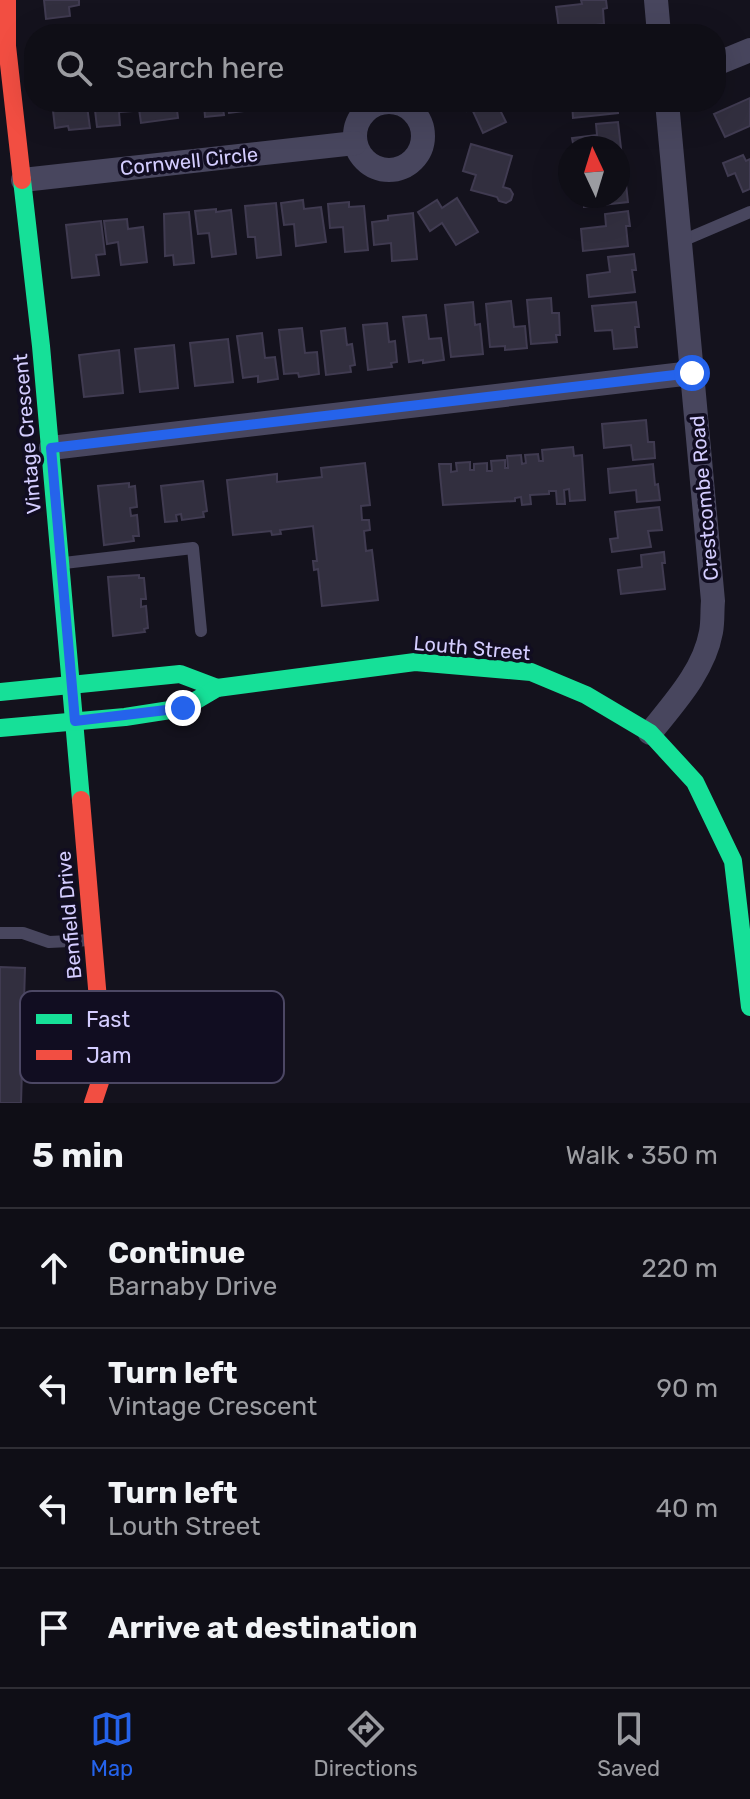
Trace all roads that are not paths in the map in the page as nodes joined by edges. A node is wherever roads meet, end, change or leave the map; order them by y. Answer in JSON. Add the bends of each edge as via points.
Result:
{"nodes":[{"id":1,"x":7,"y":0,"type":"edge"},
{"id":2,"x":656,"y":0,"type":"edge"},
{"id":3,"x":658,"y":24,"type":"edge"},
{"id":4,"x":750,"y":50,"type":"edge"},
{"id":5,"x":726,"y":60,"type":"edge"},
{"id":6,"x":668,"y":112,"type":"edge"},
{"id":7,"x":355,"y":143,"type":"dead end"},
{"id":8,"x":23,"y":180,"type":"junction"},
{"id":9,"x":750,"y":212,"type":"edge"},
{"id":10,"x":682,"y":241,"type":"junction"},
{"id":11,"x":692,"y":373,"type":"junction"},
{"id":12,"x":51,"y":448,"type":"junction"},
{"id":13,"x":60,"y":563,"type":"junction"},
{"id":14,"x":201,"y":631,"type":"dead end"},
{"id":15,"x":72,"y":685,"type":"junction"},
{"id":16,"x":217,"y":688,"type":"junction"},
{"id":17,"x":0,"y":692,"type":"edge"},
{"id":18,"x":75,"y":721,"type":"junction"},
{"id":19,"x":0,"y":728,"type":"edge"},
{"id":20,"x":650,"y":733,"type":"junction"},
{"id":21,"x":0,"y":933,"type":"edge"},
{"id":22,"x":93,"y":939,"type":"junction"},
{"id":23,"x":97,"y":991,"type":"edge"},
{"id":24,"x":750,"y":1007,"type":"edge"},
{"id":25,"x":100,"y":1083,"type":"edge"},
{"id":26,"x":93,"y":1103,"type":"edge"}],
"edges":[{"from":1,"to":8,"type":"main road","name":"Vintage Crescent","via":[[7,46]]},
{"from":2,"to":3,"type":"street"},
{"from":4,"to":5,"type":"street"},
{"from":6,"to":10,"type":"street","name":"Crestcombe Road"},
{"from":7,"to":8,"type":"street","name":"Cornwell Circle"},
{"from":8,"to":12,"type":"main road","name":"Vintage Crescent"},
{"from":9,"to":10,"type":"lane"},
{"from":10,"to":11,"type":"street","name":"Crestcombe Road"},
{"from":11,"to":12,"type":"street"},
{"from":11,"to":20,"type":"street","name":"Crestcombe Road","via":[[711,565],[711,633],[686,688]]},
{"from":12,"to":13,"type":"main road","name":"Vintage Crescent"},
{"from":13,"to":14,"type":"lane","via":[[193,548]]},
{"from":13,"to":15,"type":"main road","name":"Vintage Crescent"},
{"from":15,"to":16,"type":"main road","name":"Louth Street","via":[[180,674]]},
{"from":15,"to":17,"type":"main road","name":"Louth Street"},
{"from":15,"to":18,"type":"main road","name":"Vintage Crescent"},
{"from":16,"to":18,"type":"main road","name":"Louth Street","via":[[183,708]]},
{"from":16,"to":20,"type":"main road","name":"Louth Street","via":[[415,662],[531,672],[586,695]]},
{"from":18,"to":19,"type":"main road","name":"Louth Street"},
{"from":18,"to":22,"type":"main road","name":"Benfield Drive"},
{"from":20,"to":24,"type":"main road","name":"Louth Street","via":[[695,782],[733,861]]},
{"from":21,"to":22,"type":"lane","via":[[23,933],[49,942]]},
{"from":22,"to":23,"type":"main road","name":"Benfield Drive"},
{"from":25,"to":26,"type":"main road","name":"Benfield Drive"}]}
